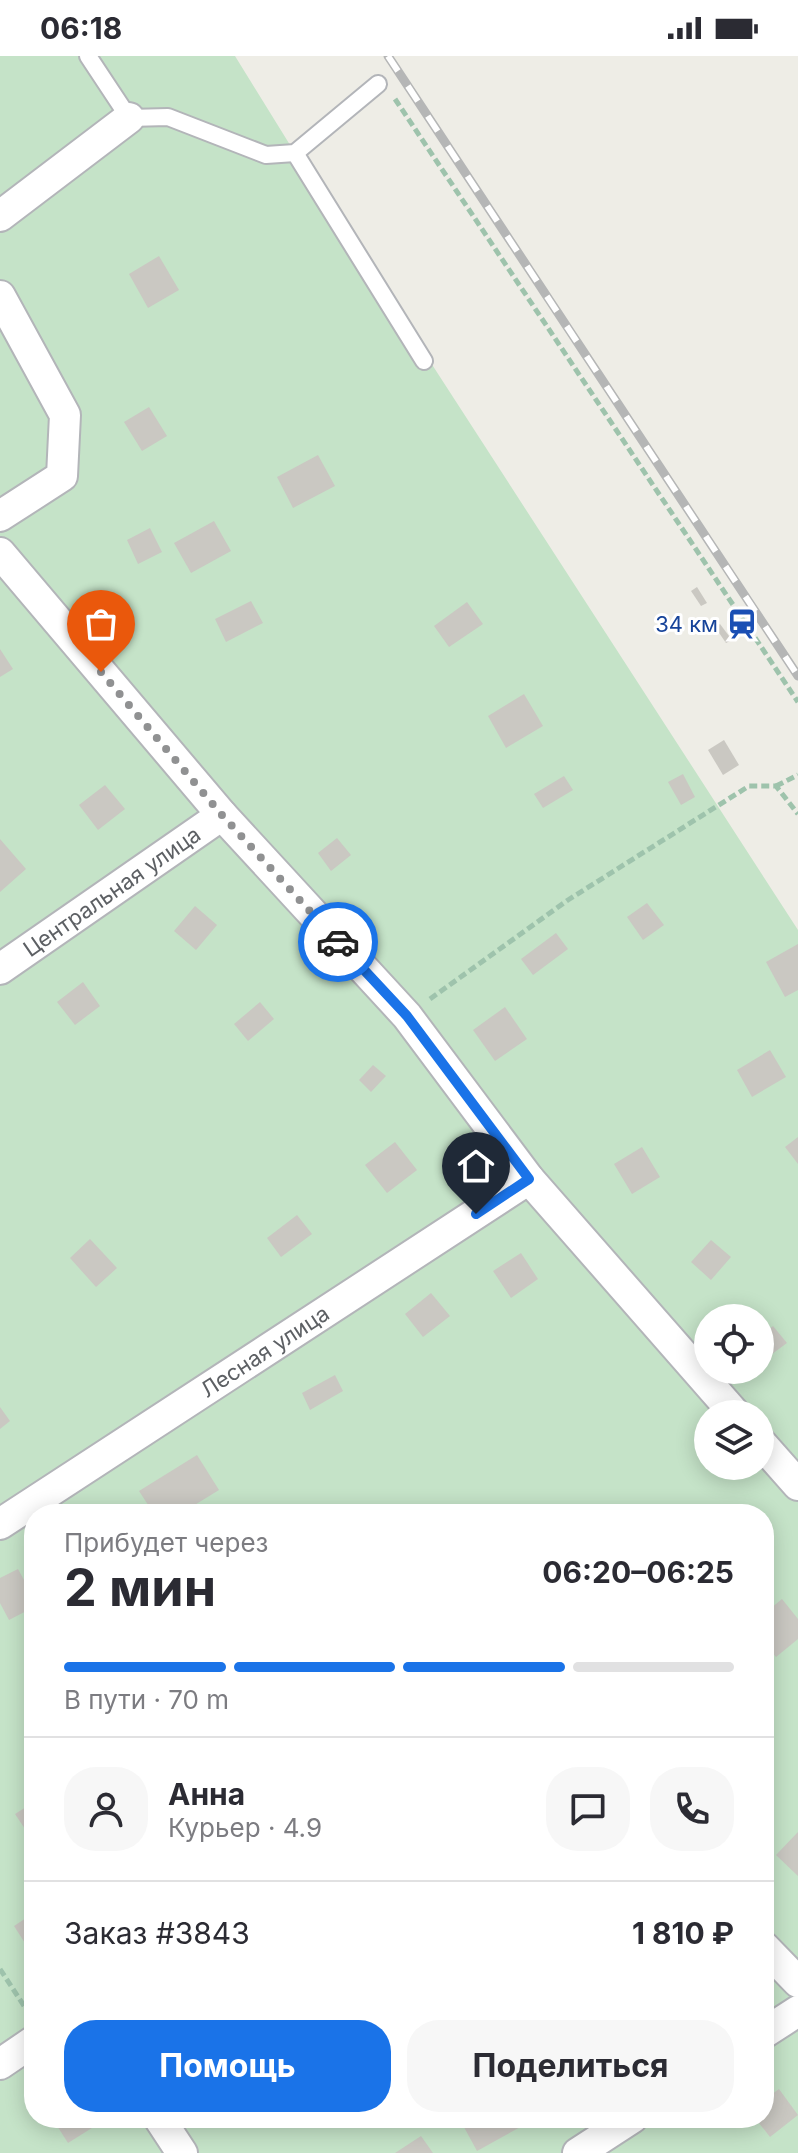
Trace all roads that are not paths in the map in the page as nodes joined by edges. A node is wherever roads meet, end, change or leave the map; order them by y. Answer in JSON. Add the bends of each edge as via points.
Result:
{"nodes":[{"id":1,"x":88,"y":56,"type":"edge"},
{"id":2,"x":378,"y":84,"type":"dead end"},
{"id":3,"x":129,"y":118,"type":"junction"},
{"id":4,"x":295,"y":153,"type":"junction"},
{"id":5,"x":0,"y":216,"type":"edge"},
{"id":6,"x":0,"y":296,"type":"edge"},
{"id":7,"x":424,"y":361,"type":"dead end"},
{"id":8,"x":0,"y":516,"type":"edge"},
{"id":9,"x":0,"y":553,"type":"edge"},
{"id":10,"x":222,"y":815,"type":"junction"},
{"id":11,"x":0,"y":969,"type":"edge"},
{"id":12,"x":529,"y":1179,"type":"junction"},
{"id":13,"x":723,"y":1400,"type":"edge"},
{"id":14,"x":774,"y":1458,"type":"edge"},
{"id":15,"x":798,"y":1485,"type":"edge"},
{"id":16,"x":31,"y":1504,"type":"edge"},
{"id":17,"x":24,"y":1508,"type":"edge"},
{"id":18,"x":0,"y":1524,"type":"edge"},
{"id":19,"x":774,"y":1957,"type":"edge"},
{"id":20,"x":798,"y":1982,"type":"edge"},
{"id":21,"x":798,"y":2011,"type":"edge"},
{"id":22,"x":774,"y":2027,"type":"edge"},
{"id":23,"x":24,"y":2048,"type":"edge"},
{"id":24,"x":0,"y":2064,"type":"edge"},
{"id":25,"x":166,"y":2128,"type":"edge"},
{"id":26,"x":617,"y":2128,"type":"edge"},
{"id":27,"x":182,"y":2153,"type":"edge"},
{"id":28,"x":578,"y":2153,"type":"edge"}],
"edges":[{"from":1,"to":3,"type":"lane"},
{"from":2,"to":4,"type":"lane"},
{"from":3,"to":4,"type":"lane","via":[[168,117],[266,155]]},
{"from":3,"to":5,"type":"street"},
{"from":4,"to":7,"type":"lane"},
{"from":6,"to":8,"type":"street","via":[[65,415],[62,476]]},
{"from":9,"to":10,"type":"street"},
{"from":10,"to":11,"type":"street","name":"Центральная улица"},
{"from":10,"to":12,"type":"street","via":[[407,1016]]},
{"from":12,"to":13,"type":"street"},
{"from":12,"to":16,"type":"street","name":"Лесная улица"},
{"from":14,"to":15,"type":"street"},
{"from":17,"to":18,"type":"street","name":"Лесная улица"},
{"from":19,"to":20,"type":"street"},
{"from":21,"to":22,"type":"street"},
{"from":23,"to":24,"type":"street"},
{"from":25,"to":27,"type":"street"},
{"from":26,"to":28,"type":"street"}]}
